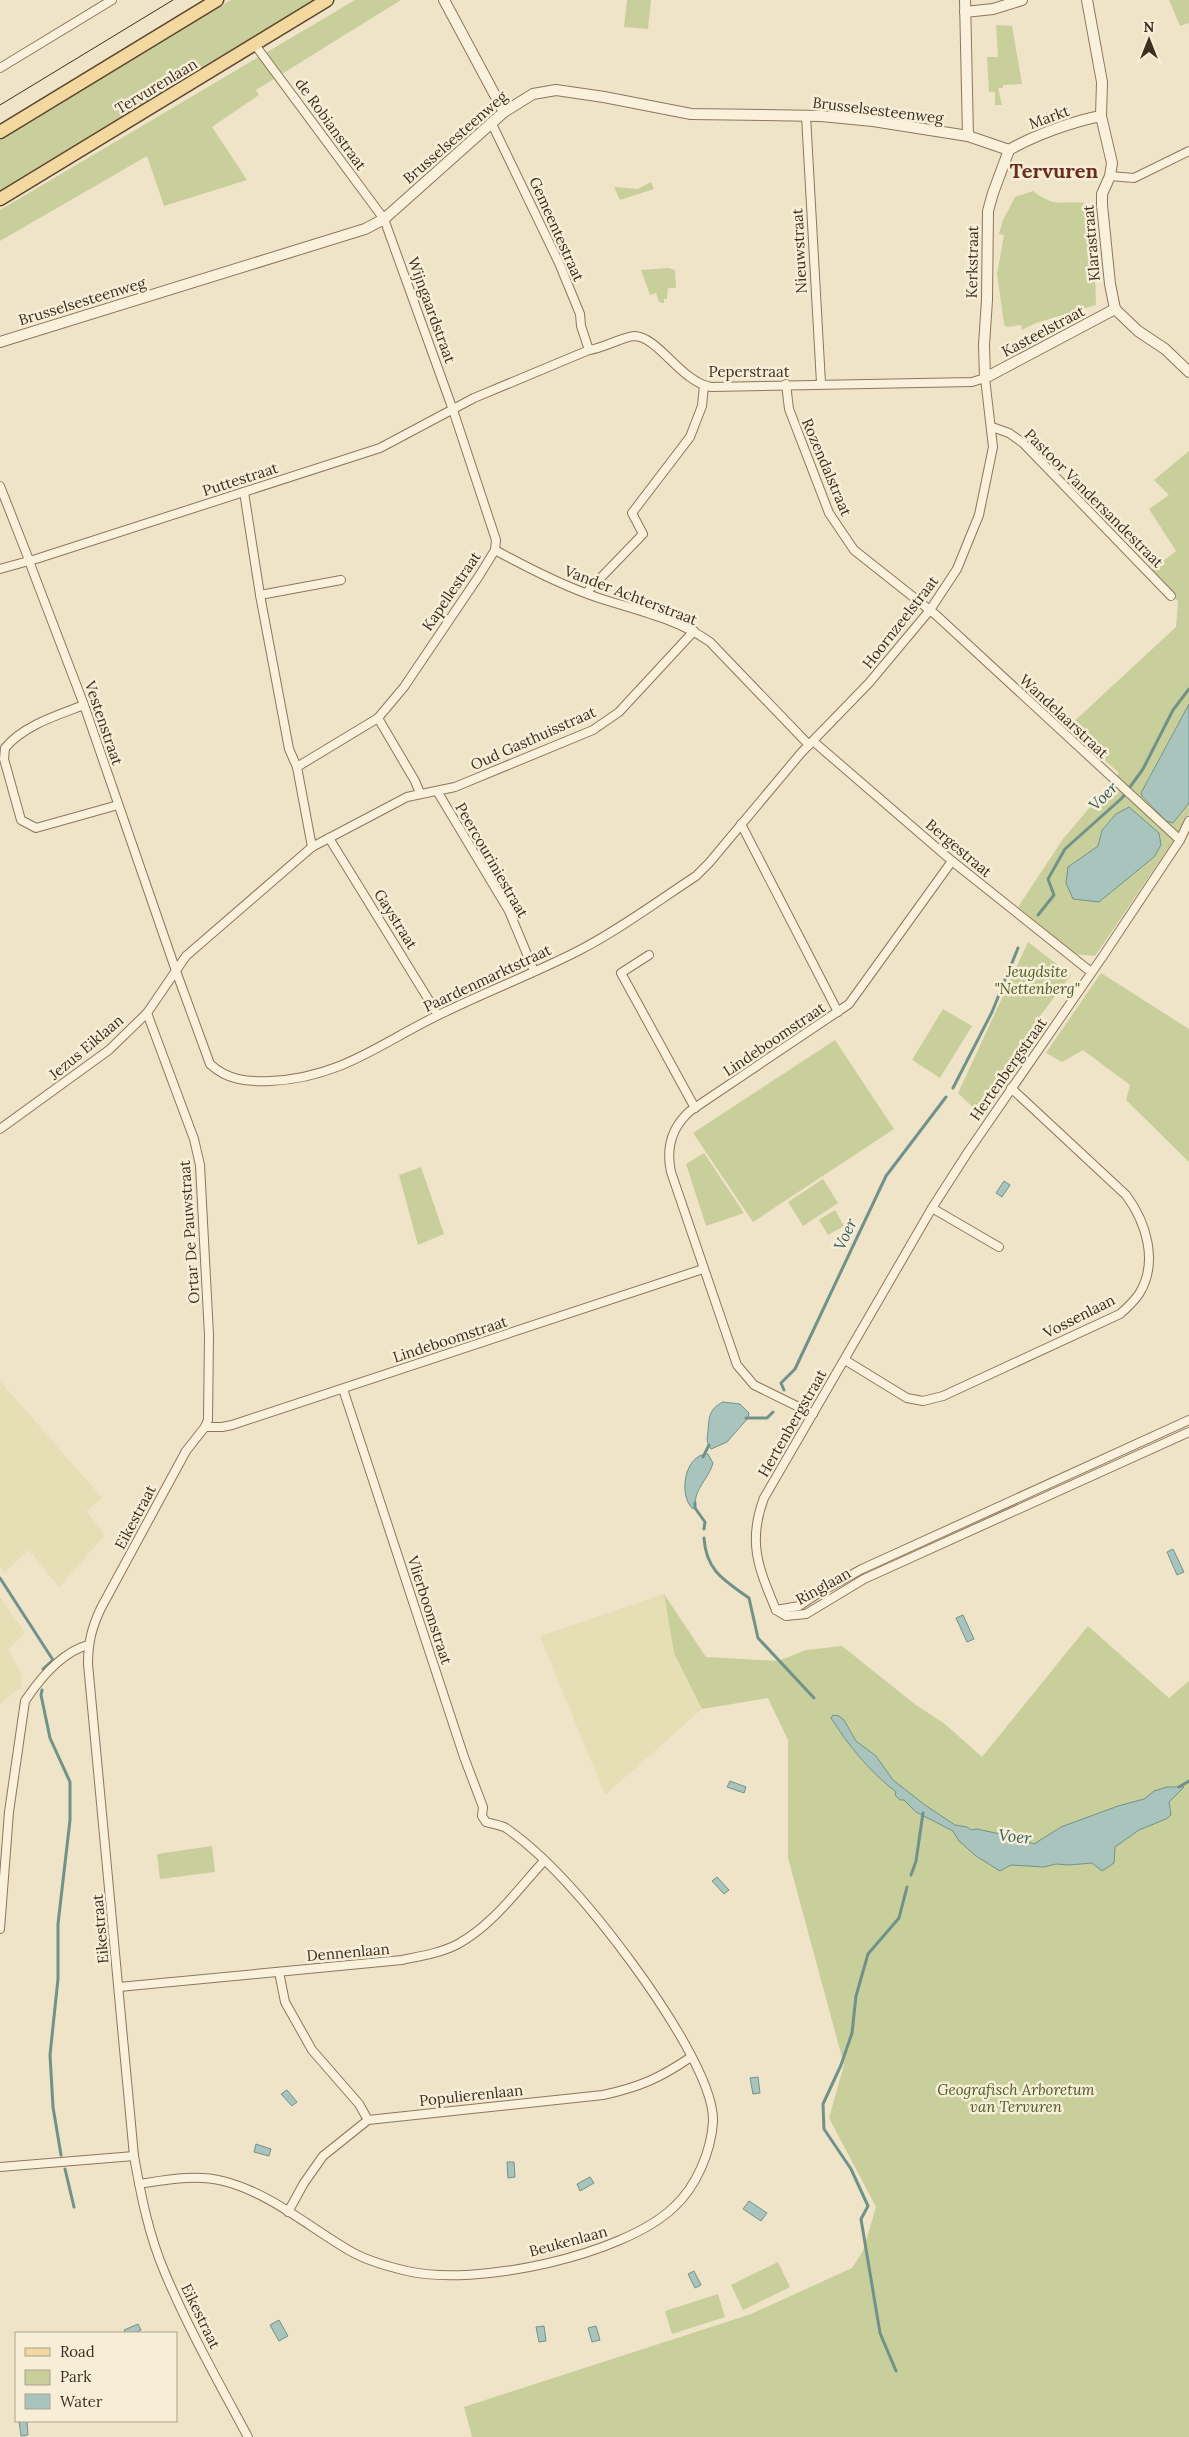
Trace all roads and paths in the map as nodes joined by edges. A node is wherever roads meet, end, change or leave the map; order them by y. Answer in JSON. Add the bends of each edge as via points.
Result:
{"nodes":[{"id":1,"x":112,"y":0,"type":"edge"},
{"id":2,"x":217,"y":0,"type":"edge"},
{"id":3,"x":328,"y":0,"type":"edge"},
{"id":4,"x":444,"y":0,"type":"edge"},
{"id":5,"x":965,"y":0,"type":"edge"},
{"id":6,"x":1022,"y":0,"type":"edge"},
{"id":7,"x":1087,"y":0,"type":"edge"},
{"id":8,"x":965,"y":12,"type":"junction"},
{"id":9,"x":255,"y":45,"type":"junction"},
{"id":10,"x":0,"y":68,"type":"edge"},
{"id":11,"x":504,"y":112,"type":"junction"},
{"id":12,"x":806,"y":116,"type":"junction"},
{"id":13,"x":1101,"y":116,"type":"junction"},
{"id":14,"x":491,"y":122,"type":"junction"},
{"id":15,"x":0,"y":132,"type":"edge"},
{"id":16,"x":968,"y":136,"type":"junction"},
{"id":17,"x":1009,"y":150,"type":"junction"},
{"id":18,"x":1189,"y":150,"type":"edge"},
{"id":19,"x":1110,"y":176,"type":"junction"},
{"id":20,"x":0,"y":199,"type":"edge"},
{"id":21,"x":384,"y":219,"type":"junction"},
{"id":22,"x":1115,"y":309,"type":"junction"},
{"id":23,"x":0,"y":342,"type":"edge"},
{"id":24,"x":589,"y":350,"type":"junction"},
{"id":25,"x":1189,"y":372,"type":"edge"},
{"id":26,"x":985,"y":378,"type":"junction"},
{"id":27,"x":821,"y":383,"type":"junction"},
{"id":28,"x":786,"y":384,"type":"junction"},
{"id":29,"x":704,"y":386,"type":"junction"},
{"id":30,"x":454,"y":410,"type":"junction"},
{"id":31,"x":992,"y":427,"type":"junction"},
{"id":32,"x":0,"y":486,"type":"edge"},
{"id":33,"x":244,"y":492,"type":"junction"},
{"id":34,"x":495,"y":550,"type":"junction"},
{"id":35,"x":29,"y":560,"type":"junction"},
{"id":36,"x":0,"y":569,"type":"edge"},
{"id":37,"x":341,"y":580,"type":"dead end"},
{"id":38,"x":586,"y":593,"type":"junction"},
{"id":39,"x":260,"y":595,"type":"junction"},
{"id":40,"x":1171,"y":596,"type":"dead end"},
{"id":41,"x":930,"y":610,"type":"junction"},
{"id":42,"x":694,"y":631,"type":"junction"},
{"id":43,"x":84,"y":705,"type":"junction"},
{"id":44,"x":378,"y":718,"type":"junction"},
{"id":45,"x":811,"y":743,"type":"junction"},
{"id":46,"x":297,"y":767,"type":"junction"},
{"id":47,"x":437,"y":791,"type":"junction"},
{"id":48,"x":420,"y":793,"type":"junction"},
{"id":49,"x":118,"y":805,"type":"junction"},
{"id":50,"x":1189,"y":821,"type":"edge"},
{"id":51,"x":741,"y":824,"type":"junction"},
{"id":52,"x":330,"y":838,"type":"junction"},
{"id":53,"x":1180,"y":840,"type":"junction"},
{"id":54,"x":312,"y":847,"type":"junction"},
{"id":55,"x":952,"y":861,"type":"junction"},
{"id":56,"x":649,"y":955,"type":"dead end"},
{"id":57,"x":176,"y":971,"type":"junction"},
{"id":58,"x":534,"y":971,"type":"junction"},
{"id":59,"x":1091,"y":972,"type":"junction"},
{"id":60,"x":838,"y":1012,"type":"junction"},
{"id":61,"x":147,"y":1013,"type":"junction"},
{"id":62,"x":438,"y":1015,"type":"junction"},
{"id":63,"x":1011,"y":1088,"type":"junction"},
{"id":64,"x":695,"y":1108,"type":"junction"},
{"id":65,"x":0,"y":1130,"type":"edge"},
{"id":66,"x":932,"y":1208,"type":"junction"},
{"id":67,"x":999,"y":1247,"type":"dead end"},
{"id":68,"x":703,"y":1269,"type":"junction"},
{"id":69,"x":845,"y":1360,"type":"junction"},
{"id":70,"x":342,"y":1389,"type":"junction"},
{"id":71,"x":813,"y":1414,"type":"junction"},
{"id":72,"x":1189,"y":1420,"type":"edge"},
{"id":73,"x":205,"y":1427,"type":"junction"},
{"id":74,"x":1189,"y":1432,"type":"edge"},
{"id":75,"x":776,"y":1610,"type":"junction"},
{"id":76,"x":88,"y":1645,"type":"junction"},
{"id":77,"x":504,"y":1826,"type":"joint"},
{"id":78,"x":544,"y":1861,"type":"junction"},
{"id":79,"x":0,"y":1929,"type":"edge"},
{"id":80,"x":280,"y":1972,"type":"junction"},
{"id":81,"x":119,"y":1987,"type":"junction"},
{"id":82,"x":691,"y":2057,"type":"junction"},
{"id":83,"x":368,"y":2120,"type":"junction"},
{"id":84,"x":134,"y":2156,"type":"junction"},
{"id":85,"x":0,"y":2167,"type":"edge"},
{"id":86,"x":139,"y":2184,"type":"junction"},
{"id":87,"x":288,"y":2212,"type":"junction"},
{"id":88,"x":248,"y":2437,"type":"edge"}],
"edges":[{"from":1,"to":10,"type":"street"},
{"from":2,"to":15,"type":"main road"},
{"from":3,"to":9,"type":"main road","name":"Tervurenlaan"},
{"from":4,"to":11,"type":"street"},
{"from":5,"to":8,"type":"street"},
{"from":6,"to":8,"type":"street","via":[[993,9]]},
{"from":7,"to":13,"type":"street","name":"Klarastraat","via":[[1103,96]]},
{"from":8,"to":16,"type":"street"},
{"from":9,"to":20,"type":"main road","name":"Tervurenlaan"},
{"from":9,"to":21,"type":"street","name":"de Robianstraat"},
{"from":11,"to":12,"type":"street","name":"Brusselsesteenweg","via":[[533,94],[556,90],[684,113]]},
{"from":11,"to":14,"type":"street","name":"Brusselsesteenweg"},
{"from":12,"to":16,"type":"street","name":"Brusselsesteenweg","via":[[873,121]]},
{"from":12,"to":27,"type":"street","name":"Nieuwstraat"},
{"from":13,"to":17,"type":"street","name":"Markt"},
{"from":13,"to":19,"type":"street","name":"Klarastraat","via":[[1111,154]]},
{"from":14,"to":21,"type":"street","name":"Brusselsesteenweg"},
{"from":14,"to":24,"type":"street","name":"Gemeentestraat","via":[[559,263],[580,314]]},
{"from":16,"to":17,"type":"street","name":"Brusselsesteenweg"},
{"from":17,"to":26,"type":"street","name":"Kerkstraat","via":[[988,211]]},
{"from":18,"to":19,"type":"street","via":[[1134,178]]},
{"from":19,"to":22,"type":"street","name":"Klarastraat","via":[[1102,194],[1102,205]]},
{"from":21,"to":23,"type":"street","name":"Brusselsesteenweg","via":[[324,243]]},
{"from":21,"to":30,"type":"street","name":"Wijngaardstraat"},
{"from":22,"to":25,"type":"street"},
{"from":22,"to":26,"type":"street","name":"Kasteelstraat"},
{"from":24,"to":29,"type":"street","name":"Peperstraat","via":[[604,348],[631,337],[642,338]]},
{"from":24,"to":30,"type":"street","name":"Peperstraat"},
{"from":26,"to":27,"type":"street","name":"Peperstraat","via":[[972,382]]},
{"from":26,"to":31,"type":"street","name":"Hoornzeelstraat"},
{"from":27,"to":28,"type":"street","name":"Peperstraat"},
{"from":28,"to":29,"type":"street","name":"Peperstraat"},
{"from":28,"to":41,"type":"street","name":"Rozendalstraat","via":[[794,425],[837,527],[859,556]]},
{"from":29,"to":38,"type":"street","via":[[702,406],[690,437],[632,513],[643,534]]},
{"from":30,"to":33,"type":"street","name":"Puttestraat","via":[[380,448]]},
{"from":30,"to":34,"type":"street","name":"Kapellestraat","via":[[496,540]]},
{"from":31,"to":40,"type":"street","name":"Pastoor Vandersandestraat","via":[[1023,443]]},
{"from":31,"to":41,"type":"street","name":"Hoornzeelstraat","via":[[993,447],[979,515],[960,564]]},
{"from":32,"to":35,"type":"street","name":"Vestenstraat"},
{"from":33,"to":35,"type":"street","name":"Puttestraat"},
{"from":33,"to":39,"type":"street"},
{"from":34,"to":38,"type":"street","name":"Vander Achterstraat"},
{"from":34,"to":44,"type":"street","name":"Kapellestraat","via":[[404,687]]},
{"from":35,"to":36,"type":"street","name":"Puttestraat"},
{"from":35,"to":43,"type":"street","name":"Vestenstraat"},
{"from":37,"to":39,"type":"street"},
{"from":38,"to":42,"type":"street","name":"Vander Achterstraat"},
{"from":39,"to":46,"type":"street","via":[[289,749]]},
{"from":41,"to":45,"type":"street","name":"Hoornzeelstraat","via":[[869,683]]},
{"from":41,"to":53,"type":"street","name":"Wandelaarstraat"},
{"from":42,"to":45,"type":"street","name":"Vander Achterstraat","via":[[710,642]]},
{"from":42,"to":47,"type":"street","name":"Oud Gasthuisstraat","via":[[619,712],[593,730],[455,787]]},
{"from":43,"to":49,"type":"street","name":"Vestenstraat"},
{"from":43,"to":49,"type":"street","via":[[17,736],[5,748],[4,759],[21,820],[36,828]]},
{"from":44,"to":46,"type":"street","name":"Kapellestraat"},
{"from":44,"to":48,"type":"street"},
{"from":45,"to":51,"type":"street","name":"Paardenmarktstraat"},
{"from":45,"to":55,"type":"street","name":"Bergestraat"},
{"from":46,"to":54,"type":"street"},
{"from":47,"to":48,"type":"street"},
{"from":47,"to":58,"type":"street","name":"Peercouriniestraat","via":[[508,910]]},
{"from":48,"to":52,"type":"street"},
{"from":49,"to":57,"type":"street","name":"Vestenstraat"},
{"from":50,"to":53,"type":"street","name":"Hertenbergstraat"},
{"from":51,"to":58,"type":"street","name":"Paardenmarktstraat","via":[[696,876],[579,950]]},
{"from":51,"to":60,"type":"street","name":"Lindeboomstraat"},
{"from":52,"to":54,"type":"street"},
{"from":52,"to":62,"type":"street","name":"Gaystraat"},
{"from":53,"to":59,"type":"street","name":"Hertenbergstraat"},
{"from":54,"to":57,"type":"street","name":"Jezus Eiklaan","via":[[186,956]]},
{"from":55,"to":59,"type":"street","name":"Bergestraat"},
{"from":55,"to":60,"type":"street","via":[[849,1004]]},
{"from":56,"to":64,"type":"street","via":[[621,973]]},
{"from":57,"to":61,"type":"street","name":"Jezus Eiklaan"},
{"from":57,"to":62,"type":"street","name":"Paardenmarktstraat","via":[[210,1064],[219,1072],[243,1080],[309,1077],[331,1070],[366,1055]]},
{"from":58,"to":62,"type":"street","name":"Paardenmarktstraat"},
{"from":59,"to":63,"type":"street","name":"Hertenbergstraat"},
{"from":60,"to":64,"type":"street","name":"Lindeboomstraat"},
{"from":61,"to":65,"type":"street","name":"Jezus Eiklaan","via":[[109,1050]]},
{"from":61,"to":73,"type":"street","name":"Ortar De Pauwstraat","via":[[194,1139],[200,1165],[210,1335]]},
{"from":63,"to":66,"type":"street","name":"Hertenbergstraat"},
{"from":63,"to":69,"type":"street","name":"Vossenlaan","via":[[1126,1194],[1137,1210],[1145,1226],[1149,1258],[1148,1273],[1140,1293],[1120,1314],[942,1396],[923,1401],[907,1398]]},
{"from":64,"to":68,"type":"street","name":"Lindeboomstraat","via":[[677,1126],[669,1148],[669,1161]]},
{"from":66,"to":67,"type":"street"},
{"from":66,"to":69,"type":"street","name":"Hertenbergstraat"},
{"from":68,"to":70,"type":"street","name":"Lindeboomstraat"},
{"from":68,"to":71,"type":"street","name":"Lindeboomstraat","via":[[730,1350],[742,1373],[766,1392]]},
{"from":69,"to":71,"type":"street","name":"Hertenbergstraat"},
{"from":70,"to":73,"type":"street","name":"Lindeboomstraat","via":[[222,1428]]},
{"from":70,"to":77,"type":"street","name":"Vlierboomstraat","via":[[483,1808],[482,1816],[486,1822]]},
{"from":71,"to":75,"type":"street","name":"Hertenbergstraat","via":[[767,1493],[757,1522],[755,1546],[758,1566]]},
{"from":72,"to":75,"type":"street","name":"Ringlaan","via":[[862,1569],[799,1606]]},
{"from":73,"to":76,"type":"street","name":"Eikestraat","via":[[186,1451],[110,1592],[92,1628]]},
{"from":74,"to":75,"type":"street","name":"Ringlaan","via":[[864,1579],[806,1614],[786,1616]]},
{"from":76,"to":79,"type":"street","via":[[70,1653],[35,1686],[25,1701],[9,1812]]},
{"from":76,"to":81,"type":"street","name":"Eikestraat"},
{"from":77,"to":78,"type":"street","name":"Beukenlaan"},
{"from":78,"to":80,"type":"street","name":"Dennenlaan","via":[[496,1914],[458,1944],[402,1960]]},
{"from":78,"to":82,"type":"street","name":"Beukenlaan","via":[[602,1923],[659,2000]]},
{"from":80,"to":81,"type":"street","name":"Dennenlaan"},
{"from":80,"to":83,"type":"street","via":[[285,2002],[312,2050],[359,2104]]},
{"from":81,"to":84,"type":"street","name":"Eikestraat"},
{"from":82,"to":83,"type":"street","name":"Populierenlaan","via":[[668,2073],[636,2088],[603,2095]]},
{"from":82,"to":87,"type":"street","name":"Beukenlaan","via":[[705,2084],[713,2121],[694,2184],[674,2207],[648,2227],[608,2246],[504,2271],[438,2275],[407,2271],[355,2254]]},
{"from":83,"to":87,"type":"street","via":[[323,2156]]},
{"from":84,"to":85,"type":"street"},
{"from":84,"to":86,"type":"street","name":"Eikestraat"},
{"from":86,"to":87,"type":"street","name":"Beukenlaan","via":[[176,2179],[221,2180],[259,2193]]},
{"from":86,"to":88,"type":"street","name":"Eikestraat","via":[[165,2273]]}]}
